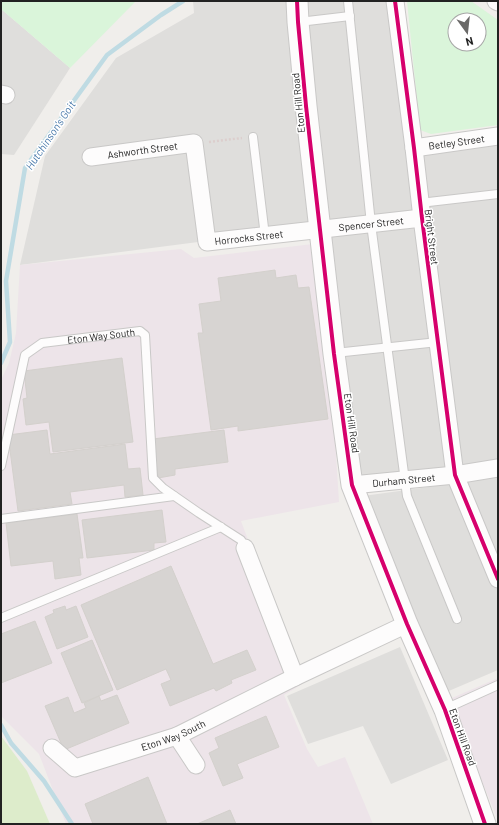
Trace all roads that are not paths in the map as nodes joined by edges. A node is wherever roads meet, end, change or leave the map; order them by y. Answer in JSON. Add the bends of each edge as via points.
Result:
{"nodes":[{"id":1,"x":297,"y":1,"type":"edge"},
{"id":2,"x":348,"y":1,"type":"edge"},
{"id":3,"x":395,"y":1,"type":"edge"},
{"id":4,"x":350,"y":16,"type":"junction"},
{"id":5,"x":298,"y":22,"type":"junction"},
{"id":6,"x":498,"y":136,"type":"edge"},
{"id":7,"x":253,"y":137,"type":"road end"},
{"id":8,"x":194,"y":144,"type":"joint"},
{"id":9,"x":414,"y":148,"type":"junction"},
{"id":10,"x":91,"y":158,"type":"dead end"},
{"id":11,"x":498,"y":194,"type":"edge"},
{"id":12,"x":421,"y":211,"type":"junction"},
{"id":13,"x":371,"y":224,"type":"junction"},
{"id":14,"x":320,"y":230,"type":"junction"},
{"id":15,"x":265,"y":236,"type":"junction"},
{"id":16,"x":438,"y":342,"type":"junction"},
{"id":17,"x":387,"y":348,"type":"junction"},
{"id":18,"x":334,"y":354,"type":"junction"},
{"id":19,"x":1,"y":466,"type":"edge"},
{"id":20,"x":498,"y":468,"type":"edge"},
{"id":21,"x":455,"y":476,"type":"junction"},
{"id":22,"x":404,"y":480,"type":"junction"},
{"id":23,"x":352,"y":485,"type":"junction"},
{"id":24,"x":174,"y":496,"type":"junction"},
{"id":25,"x":1,"y":519,"type":"edge"},
{"id":26,"x":221,"y":527,"type":"junction"},
{"id":27,"x":245,"y":548,"type":"joint"},
{"id":28,"x":498,"y":579,"type":"edge"},
{"id":29,"x":1,"y":618,"type":"edge"},
{"id":30,"x":457,"y":619,"type":"dead end"},
{"id":31,"x":407,"y":624,"type":"junction"},
{"id":32,"x":295,"y":677,"type":"junction"},
{"id":33,"x":498,"y":685,"type":"edge"},
{"id":34,"x":444,"y":710,"type":"junction"},
{"id":35,"x":177,"y":736,"type":"junction"},
{"id":36,"x":52,"y":748,"type":"dead end"},
{"id":37,"x":196,"y":765,"type":"dead end"},
{"id":38,"x":485,"y":824,"type":"edge"}],
"edges":[{"from":1,"to":5,"type":"street","name":"Eton Hill Road"},
{"from":2,"to":4,"type":"lane"},
{"from":3,"to":9,"type":"street","name":"Bright Street"},
{"from":4,"to":5,"type":"lane"},
{"from":4,"to":13,"type":"lane"},
{"from":5,"to":14,"type":"street","name":"Eton Hill Road"},
{"from":6,"to":9,"type":"street","name":"Betley Street"},
{"from":7,"to":15,"type":"lane"},
{"from":8,"to":10,"type":"street","name":"Ashworth Street"},
{"from":8,"to":15,"type":"street","name":"Horrocks Street","via":[[207,242]]},
{"from":9,"to":12,"type":"street","name":"Bright Street"},
{"from":11,"to":12,"type":"lane"},
{"from":12,"to":13,"type":"street","name":"Spencer Street"},
{"from":12,"to":16,"type":"street","name":"Bright Street"},
{"from":13,"to":14,"type":"street","name":"Spencer Street"},
{"from":13,"to":17,"type":"lane"},
{"from":14,"to":15,"type":"street","name":"Horrocks Street"},
{"from":14,"to":18,"type":"street","name":"Eton Hill Road"},
{"from":16,"to":17,"type":"lane"},
{"from":16,"to":21,"type":"street","name":"Bright Street"},
{"from":17,"to":18,"type":"lane"},
{"from":17,"to":22,"type":"lane"},
{"from":18,"to":23,"type":"street","name":"Eton Hill Road"},
{"from":19,"to":24,"type":"lane","name":"Eton Way South","via":[[26,355],[42,343],[140,331],[145,335],[153,478]]},
{"from":20,"to":21,"type":"street","name":"Durham Street"},
{"from":21,"to":22,"type":"street","name":"Durham Street"},
{"from":21,"to":28,"type":"street","name":"Bright Street"},
{"from":22,"to":23,"type":"street","name":"Durham Street"},
{"from":22,"to":30,"type":"lane","via":[[407,496]]},
{"from":23,"to":31,"type":"street","name":"Eton Hill Road"},
{"from":24,"to":25,"type":"lane"},
{"from":24,"to":26,"type":"lane","name":"Eton Way South"},
{"from":26,"to":27,"type":"lane","name":"Eton Way South","via":[[241,540]]},
{"from":26,"to":29,"type":"lane"},
{"from":27,"to":32,"type":"street","name":"Eton Way South"},
{"from":31,"to":32,"type":"street","name":"Eton Way South"},
{"from":31,"to":34,"type":"street","name":"Eton Hill Road"},
{"from":32,"to":35,"type":"street","name":"Eton Way South"},
{"from":33,"to":34,"type":"lane"},
{"from":34,"to":38,"type":"street","name":"Eton Hill Road"},
{"from":35,"to":36,"type":"street","name":"Eton Way South","via":[[75,768]]},
{"from":35,"to":37,"type":"street"}]}
